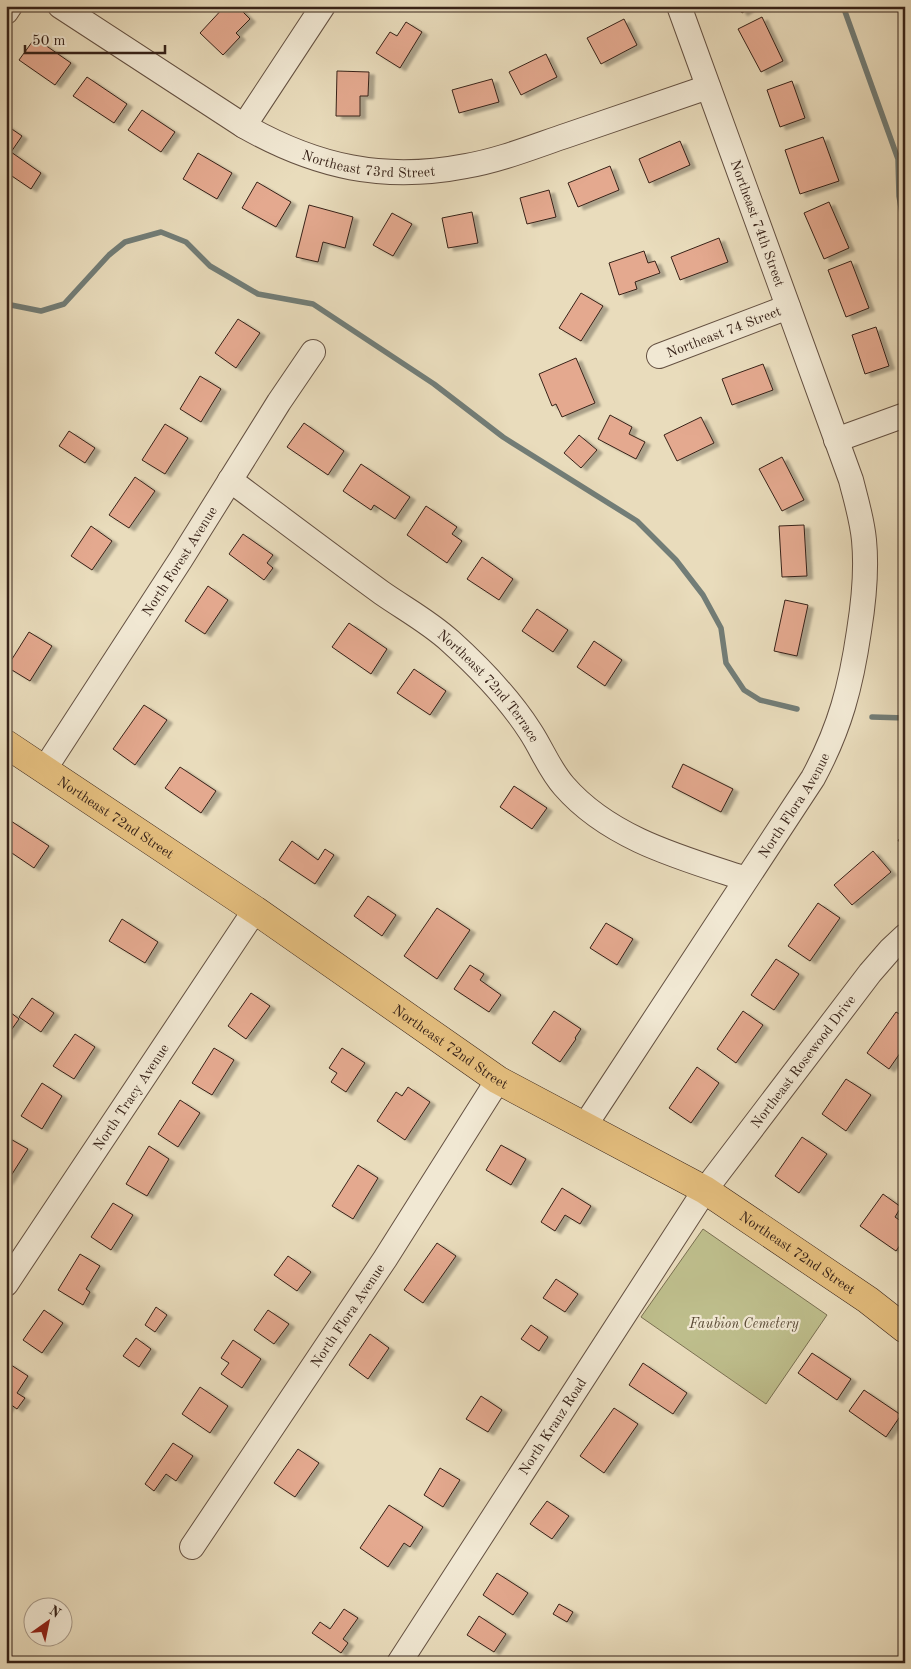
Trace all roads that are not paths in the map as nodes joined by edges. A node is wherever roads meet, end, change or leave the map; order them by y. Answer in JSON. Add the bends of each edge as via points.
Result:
{"nodes":[{"id":1,"x":10,"y":6,"type":"edge"},
{"id":2,"x":60,"y":6,"type":"edge"},
{"id":3,"x":323,"y":6,"type":"edge"},
{"id":4,"x":679,"y":6,"type":"edge"},
{"id":5,"x":6,"y":12,"type":"edge"},
{"id":6,"x":708,"y":87,"type":"junction"},
{"id":7,"x":244,"y":126,"type":"junction"},
{"id":8,"x":788,"y":307,"type":"junction"},
{"id":9,"x":313,"y":352,"type":"dead end"},
{"id":10,"x":658,"y":356,"type":"dead end"},
{"id":11,"x":905,"y":415,"type":"edge"},
{"id":12,"x":836,"y":440,"type":"junction"},
{"id":13,"x":230,"y":480,"type":"junction"},
{"id":14,"x":6,"y":744,"type":"edge"},
{"id":15,"x":44,"y":770,"type":"junction"},
{"id":16,"x":746,"y":879,"type":"junction"},
{"id":17,"x":255,"y":910,"type":"junction"},
{"id":18,"x":905,"y":936,"type":"edge"},
{"id":19,"x":498,"y":1080,"type":"junction"},
{"id":20,"x":584,"y":1127,"type":"junction"},
{"id":21,"x":705,"y":1190,"type":"junction"},
{"id":22,"x":6,"y":1284,"type":"edge"},
{"id":23,"x":905,"y":1329,"type":"edge"},
{"id":24,"x":192,"y":1547,"type":"dead end"},
{"id":25,"x":399,"y":1663,"type":"edge"}],
"edges":[{"from":1,"to":5,"type":"street"},
{"from":2,"to":7,"type":"street","name":"Northeast 73rd Street"},
{"from":3,"to":7,"type":"street"},
{"from":4,"to":6,"type":"street","name":"Northeast 74th Street"},
{"from":6,"to":7,"type":"street","name":"Northeast 73rd Street","via":[[505,156],[429,172],[386,172],[326,162],[297,153]]},
{"from":6,"to":8,"type":"street","name":"Northeast 74th Street"},
{"from":8,"to":10,"type":"street","name":"Northeast 74 Street"},
{"from":8,"to":12,"type":"street","name":"Northeast 74th Street"},
{"from":9,"to":13,"type":"street","name":"North Forest Avenue"},
{"from":11,"to":12,"type":"street"},
{"from":12,"to":16,"type":"street","name":"North Flora Avenue","via":[[851,480],[864,538],[864,597],[854,667],[842,713],[824,757]]},
{"from":13,"to":15,"type":"street","name":"North Forest Avenue"},
{"from":13,"to":16,"type":"street","name":"Northeast 72nd Terrace","via":[[449,640],[514,708],[549,766],[579,802],[636,839]]},
{"from":14,"to":15,"type":"main road","name":"Northeast 72nd Street"},
{"from":15,"to":17,"type":"main road","name":"Northeast 72nd Street"},
{"from":16,"to":20,"type":"street","name":"North Flora Avenue"},
{"from":17,"to":19,"type":"main road","name":"Northeast 72nd Street"},
{"from":17,"to":22,"type":"street","name":"North Tracy Avenue"},
{"from":18,"to":21,"type":"street","name":"Northeast Rosewood Drive","via":[[870,973]]},
{"from":19,"to":20,"type":"main road","name":"Northeast 72nd Street"},
{"from":19,"to":24,"type":"street","name":"North Flora Avenue","via":[[385,1259]]},
{"from":20,"to":21,"type":"main road","name":"Northeast 72nd Street"},
{"from":21,"to":23,"type":"main road","name":"Northeast 72nd Street","via":[[868,1300]]},
{"from":21,"to":25,"type":"street","name":"North Kranz Road"}]}
